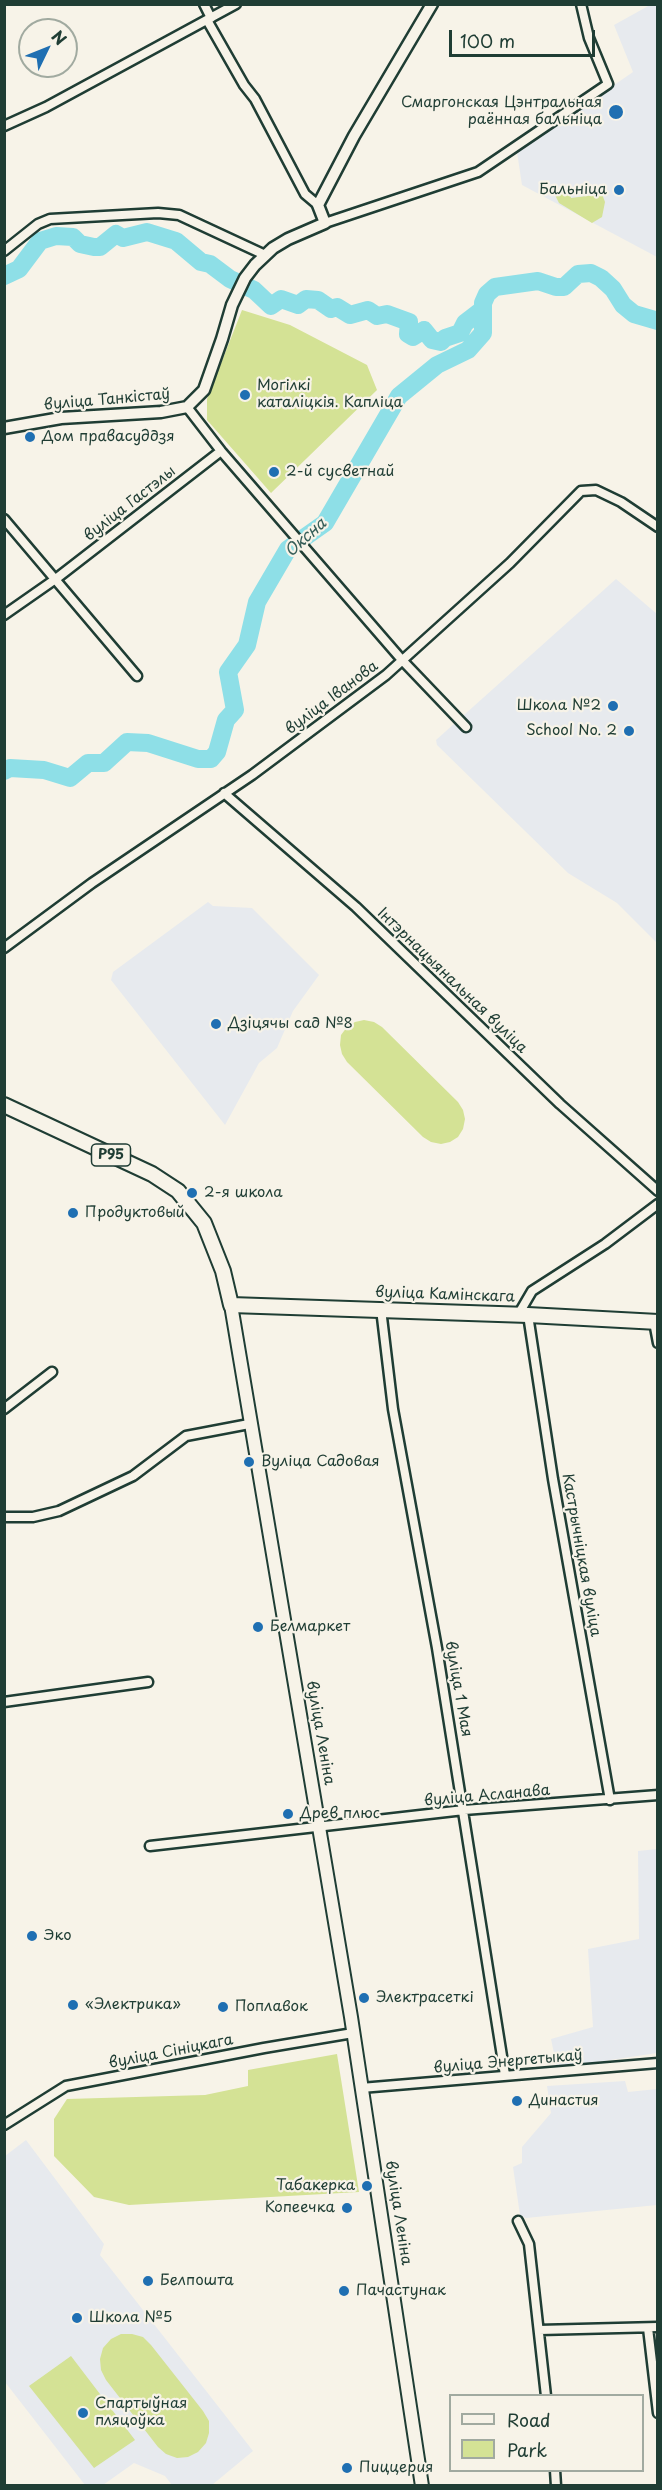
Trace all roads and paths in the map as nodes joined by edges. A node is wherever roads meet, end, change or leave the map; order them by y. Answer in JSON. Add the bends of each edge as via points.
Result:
{"nodes":[{"id":1,"x":204,"y":4,"type":"edge"},
{"id":2,"x":236,"y":4,"type":"edge"},
{"id":3,"x":432,"y":4,"type":"edge"},
{"id":4,"x":582,"y":4,"type":"edge"},
{"id":5,"x":209,"y":19,"type":"junction"},
{"id":6,"x":4,"y":126,"type":"edge"},
{"id":7,"x":318,"y":205,"type":"junction"},
{"id":8,"x":325,"y":223,"type":"junction"},
{"id":9,"x":4,"y":251,"type":"edge"},
{"id":10,"x":265,"y":255,"type":"junction"},
{"id":11,"x":187,"y":407,"type":"junction"},
{"id":12,"x":4,"y":428,"type":"edge"},
{"id":13,"x":221,"y":451,"type":"junction"},
{"id":14,"x":4,"y":519,"type":"edge"},
{"id":15,"x":657,"y":527,"type":"edge"},
{"id":16,"x":57,"y":579,"type":"junction"},
{"id":17,"x":4,"y":615,"type":"edge"},
{"id":18,"x":402,"y":660,"type":"junction"},
{"id":19,"x":137,"y":676,"type":"dead end"},
{"id":20,"x":466,"y":726,"type":"dead end"},
{"id":21,"x":225,"y":793,"type":"junction"},
{"id":22,"x":4,"y":948,"type":"edge"},
{"id":23,"x":4,"y":1105,"type":"edge"},
{"id":24,"x":657,"y":1191,"type":"edge"},
{"id":25,"x":657,"y":1204,"type":"edge"},
{"id":26,"x":231,"y":1305,"type":"junction"},
{"id":27,"x":381,"y":1309,"type":"junction"},
{"id":28,"x":523,"y":1315,"type":"junction"},
{"id":29,"x":656,"y":1322,"type":"edge"},
{"id":30,"x":657,"y":1343,"type":"edge"},
{"id":31,"x":52,"y":1372,"type":"dead end"},
{"id":32,"x":4,"y":1409,"type":"edge"},
{"id":33,"x":249,"y":1424,"type":"junction"},
{"id":34,"x":4,"y":1517,"type":"edge"},
{"id":35,"x":148,"y":1682,"type":"dead end"},
{"id":36,"x":4,"y":1702,"type":"edge"},
{"id":37,"x":657,"y":1795,"type":"edge"},
{"id":38,"x":610,"y":1800,"type":"junction"},
{"id":39,"x":464,"y":1810,"type":"junction"},
{"id":40,"x":320,"y":1828,"type":"junction"},
{"id":41,"x":150,"y":1846,"type":"dead end"},
{"id":42,"x":353,"y":2033,"type":"junction"},
{"id":43,"x":657,"y":2064,"type":"edge"},
{"id":44,"x":505,"y":2075,"type":"junction"},
{"id":45,"x":361,"y":2088,"type":"junction"},
{"id":46,"x":4,"y":2125,"type":"edge"},
{"id":47,"x":518,"y":2221,"type":"dead end"},
{"id":48,"x":653,"y":2328,"type":"edge"},
{"id":49,"x":539,"y":2330,"type":"junction"},
{"id":50,"x":546,"y":2394,"type":"edge"},
{"id":51,"x":657,"y":2413,"type":"edge"},
{"id":52,"x":422,"y":2486,"type":"edge"}],
"edges":[{"from":1,"to":5,"type":"street"},
{"from":2,"to":5,"type":"street"},
{"from":3,"to":7,"type":"street"},
{"from":4,"to":8,"type":"street","name":"вуліца Танкістаў","via":[[589,38],[608,84],[478,172]]},
{"from":5,"to":6,"type":"street"},
{"from":5,"to":7,"type":"street","via":[[305,194]]},
{"from":7,"to":8,"type":"street"},
{"from":8,"to":10,"type":"street","name":"вуліца Танкістаў","via":[[288,239]]},
{"from":9,"to":10,"type":"street","via":[[50,219],[159,213],[179,215]]},
{"from":10,"to":11,"type":"street","name":"вуліца Танкістаў","via":[[244,279],[204,390]]},
{"from":11,"to":12,"type":"street","name":"вуліца Танкістаў","via":[[61,418]]},
{"from":11,"to":13,"type":"street"},
{"from":13,"to":16,"type":"street","name":"вуліца Гастэлы"},
{"from":13,"to":18,"type":"street"},
{"from":14,"to":16,"type":"street"},
{"from":15,"to":18,"type":"street","name":"вуліца Іванова","via":[[596,490],[581,491],[510,563]]},
{"from":16,"to":17,"type":"street","name":"вуліца Гастэлы"},
{"from":16,"to":19,"type":"street"},
{"from":18,"to":20,"type":"street"},
{"from":18,"to":21,"type":"street","name":"вуліца Іванова","via":[[352,702]]},
{"from":21,"to":22,"type":"street","name":"вуліца Іванова"},
{"from":21,"to":24,"type":"street","name":"Інтэрнацыянальная вуліца","via":[[356,907],[560,1104]]},
{"from":23,"to":26,"type":"main road","name":"вуліца Леніна","number":"Р95","via":[[152,1174],[178,1191],[204,1223],[223,1271]]},
{"from":25,"to":28,"type":"street","via":[[605,1244],[532,1291]]},
{"from":26,"to":27,"type":"main road","name":"вуліца Камінскага"},
{"from":26,"to":33,"type":"main road","name":"вуліца Леніна"},
{"from":27,"to":28,"type":"main road","name":"вуліца Камінскага"},
{"from":27,"to":39,"type":"street","name":"вуліца 1 Мая","via":[[393,1409]]},
{"from":28,"to":29,"type":"main road","name":"вуліца Камінскага"},
{"from":28,"to":38,"type":"street","name":"Кастрычніцкая вуліца"},
{"from":29,"to":30,"type":"street"},
{"from":31,"to":32,"type":"street"},
{"from":33,"to":34,"type":"street","via":[[186,1436],[133,1476],[59,1511],[33,1517]]},
{"from":33,"to":40,"type":"main road","name":"вуліца Леніна"},
{"from":35,"to":36,"type":"street"},
{"from":37,"to":38,"type":"street","name":"вуліца Асланава"},
{"from":38,"to":39,"type":"street","name":"вуліца Асланава"},
{"from":39,"to":40,"type":"street","name":"вуліца Асланава"},
{"from":39,"to":44,"type":"street","name":"вуліца 1 Мая"},
{"from":40,"to":41,"type":"street","name":"вуліца Асланава"},
{"from":40,"to":42,"type":"main road","name":"вуліца Леніна"},
{"from":42,"to":45,"type":"main road","name":"вуліца Леніна"},
{"from":42,"to":46,"type":"street","name":"вуліца Сініцкага","via":[[66,2086]]},
{"from":43,"to":44,"type":"street","name":"вуліца Энергетыкаў"},
{"from":44,"to":45,"type":"street","name":"вуліца Энергетыкаў"},
{"from":45,"to":52,"type":"main road","name":"вуліца Леніна"},
{"from":47,"to":49,"type":"street","via":[[529,2244]]},
{"from":48,"to":49,"type":"street"},
{"from":48,"to":51,"type":"street"},
{"from":49,"to":50,"type":"street"}]}
